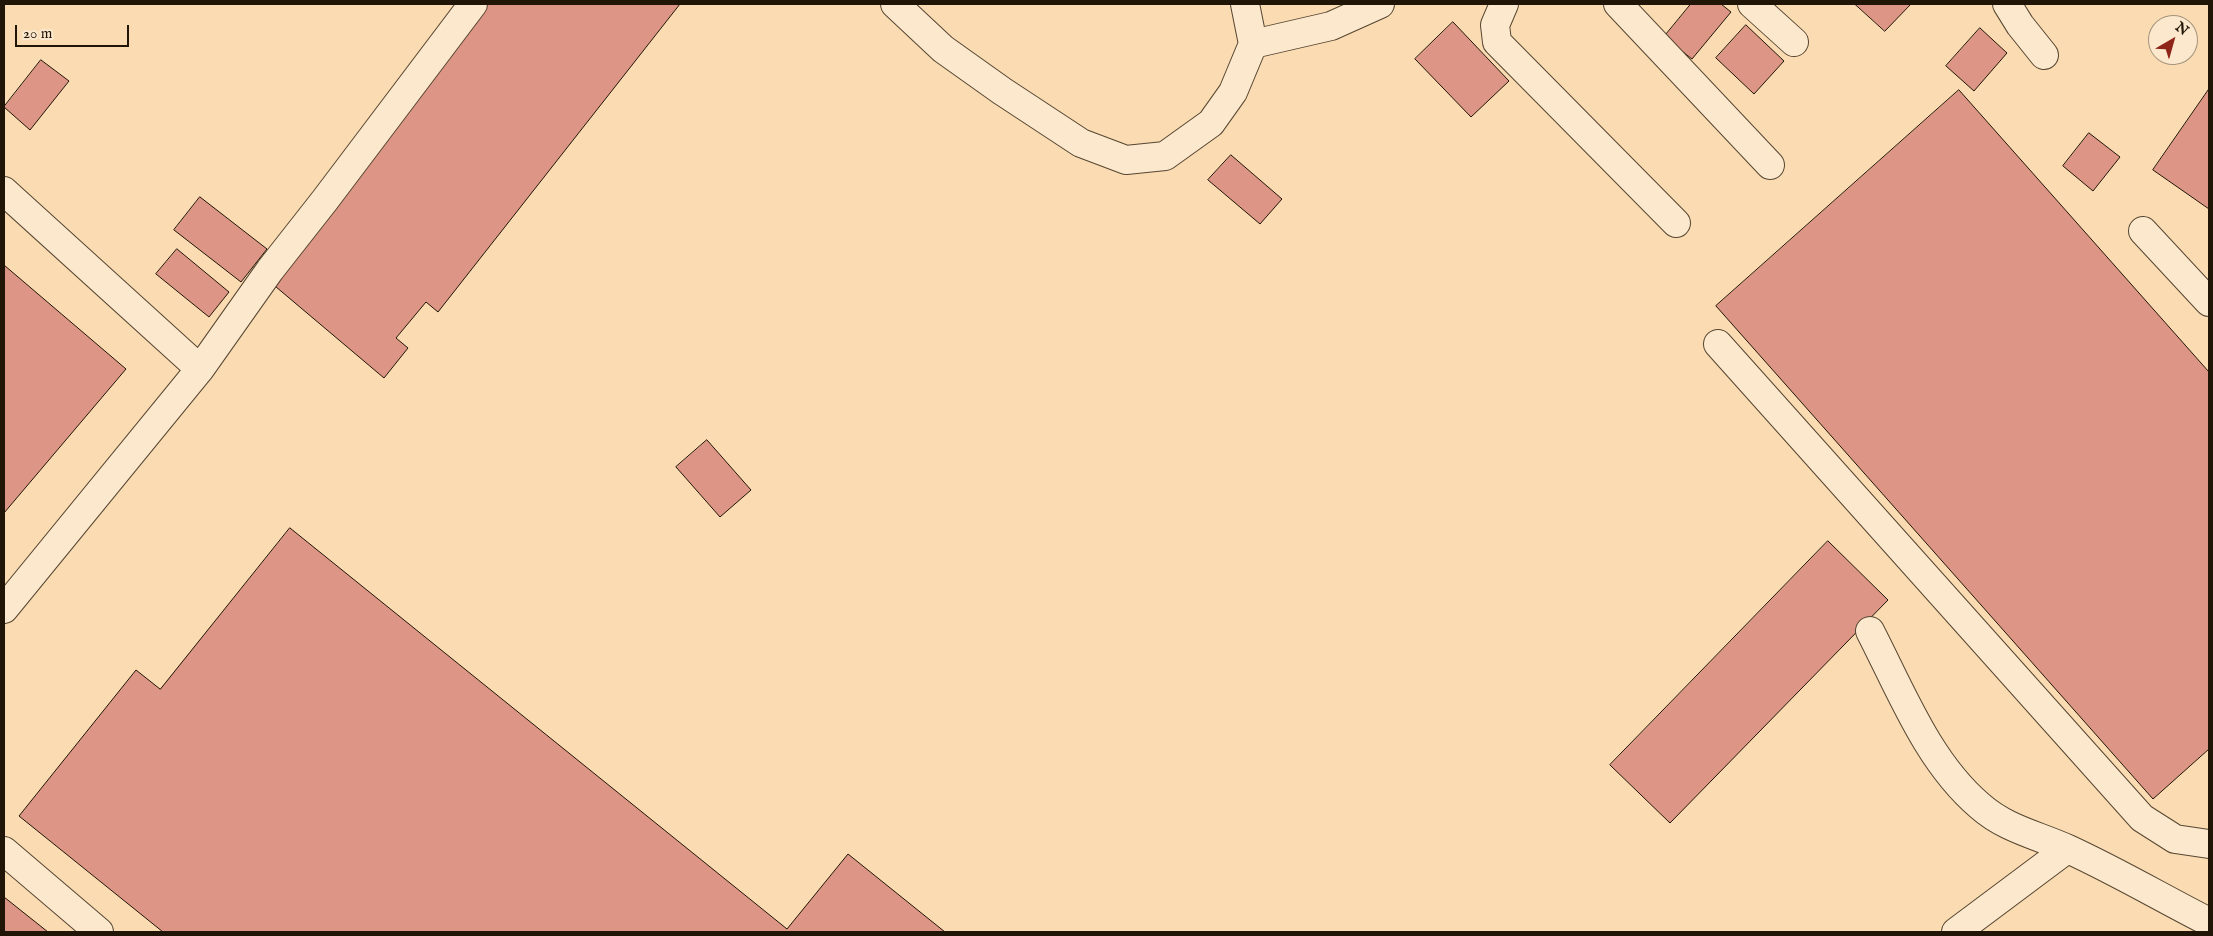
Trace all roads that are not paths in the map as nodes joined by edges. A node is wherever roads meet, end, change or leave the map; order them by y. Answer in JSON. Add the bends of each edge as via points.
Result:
{"nodes":[{"id":1,"x":473,"y":4,"type":"edge"},
{"id":2,"x":895,"y":4,"type":"edge"},
{"id":3,"x":1245,"y":4,"type":"edge"},
{"id":4,"x":1380,"y":4,"type":"edge"},
{"id":5,"x":1504,"y":4,"type":"edge"},
{"id":6,"x":1618,"y":4,"type":"edge"},
{"id":7,"x":1752,"y":4,"type":"edge"},
{"id":8,"x":2007,"y":4,"type":"edge"},
{"id":9,"x":1794,"y":42,"type":"dead end"},
{"id":10,"x":1253,"y":44,"type":"junction"},
{"id":11,"x":2044,"y":54,"type":"dead end"},
{"id":12,"x":1770,"y":165,"type":"dead end"},
{"id":13,"x":4,"y":191,"type":"edge"},
{"id":14,"x":1676,"y":223,"type":"dead end"},
{"id":15,"x":2143,"y":231,"type":"dead end"},
{"id":16,"x":2209,"y":302,"type":"edge"},
{"id":17,"x":1718,"y":344,"type":"dead end"},
{"id":18,"x":200,"y":369,"type":"junction"},
{"id":19,"x":4,"y":609,"type":"edge"},
{"id":20,"x":1870,"y":631,"type":"dead end"},
{"id":21,"x":2209,"y":844,"type":"edge"},
{"id":22,"x":2067,"y":849,"type":"junction"},
{"id":23,"x":4,"y":851,"type":"edge"},
{"id":24,"x":2209,"y":922,"type":"edge"},
{"id":25,"x":99,"y":932,"type":"edge"},
{"id":26,"x":1956,"y":932,"type":"edge"}],
"edges":[{"from":1,"to":18,"type":"street","via":[[270,270]]},
{"from":2,"to":10,"type":"street","via":[[943,49],[1002,91],[1080,143],[1126,160],[1165,156],[1211,123],[1233,92]]},
{"from":3,"to":10,"type":"street"},
{"from":4,"to":10,"type":"street","via":[[1332,26]]},
{"from":5,"to":14,"type":"street","via":[[1495,25],[1497,42]]},
{"from":6,"to":12,"type":"street"},
{"from":7,"to":9,"type":"street"},
{"from":8,"to":11,"type":"street"},
{"from":13,"to":18,"type":"street"},
{"from":15,"to":16,"type":"street"},
{"from":17,"to":21,"type":"street","via":[[2142,818],[2175,839]]},
{"from":18,"to":19,"type":"street"},
{"from":20,"to":22,"type":"street","via":[[1928,742],[1954,779],[1980,806],[2012,828]]},
{"from":22,"to":24,"type":"street"},
{"from":22,"to":26,"type":"street"},
{"from":23,"to":25,"type":"street"}]}
